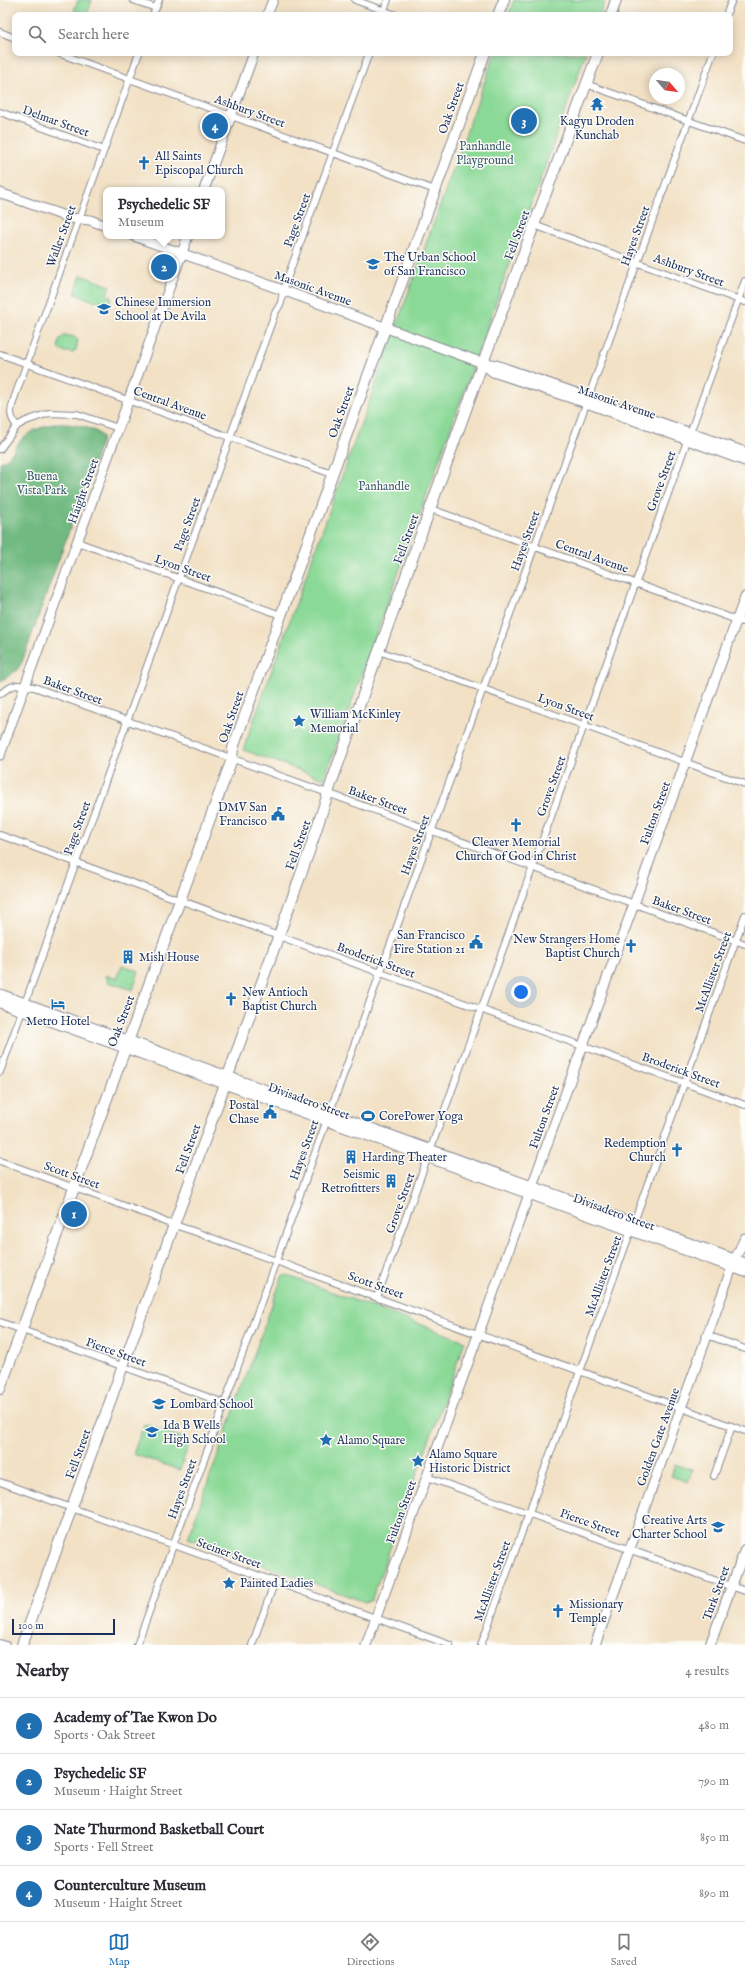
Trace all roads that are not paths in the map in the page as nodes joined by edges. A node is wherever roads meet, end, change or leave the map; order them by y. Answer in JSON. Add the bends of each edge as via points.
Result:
{"nodes":[{"id":1,"x":133,"y":0,"type":"edge"},
{"id":2,"x":158,"y":0,"type":"edge"},
{"id":3,"x":273,"y":0,"type":"edge"},
{"id":4,"x":355,"y":0,"type":"edge"},
{"id":5,"x":388,"y":0,"type":"edge"},
{"id":6,"x":504,"y":0,"type":"edge"},
{"id":7,"x":616,"y":0,"type":"edge"},
{"id":8,"x":732,"y":0,"type":"edge"},
{"id":9,"x":156,"y":8,"type":"junction"},
{"id":10,"x":154,"y":12,"type":"edge"},
{"id":11,"x":269,"y":12,"type":"edge"},
{"id":12,"x":381,"y":12,"type":"edge"},
{"id":13,"x":383,"y":12,"type":"edge"},
{"id":14,"x":499,"y":12,"type":"edge"},
{"id":15,"x":612,"y":12,"type":"edge"},
{"id":16,"x":727,"y":12,"type":"edge"},
{"id":17,"x":0,"y":32,"type":"edge"},
{"id":18,"x":12,"y":37,"type":"edge"},
{"id":19,"x":66,"y":56,"type":"edge"},
{"id":20,"x":138,"y":56,"type":"edge"},
{"id":21,"x":253,"y":56,"type":"edge"},
{"id":22,"x":368,"y":56,"type":"edge"},
{"id":23,"x":484,"y":56,"type":"edge"},
{"id":24,"x":597,"y":56,"type":"edge"},
{"id":25,"x":712,"y":56,"type":"edge"},
{"id":26,"x":130,"y":79,"type":"junction"},
{"id":27,"x":586,"y":84,"type":"junction"},
{"id":28,"x":0,"y":112,"type":"edge"},
{"id":29,"x":231,"y":116,"type":"junction"},
{"id":30,"x":688,"y":121,"type":"junction"},
{"id":31,"x":745,"y":141,"type":"edge"},
{"id":32,"x":104,"y":150,"type":"junction"},
{"id":33,"x":333,"y":152,"type":"junction"},
{"id":34,"x":205,"y":187,"type":"edge"},
{"id":35,"x":435,"y":190,"type":"junction"},
{"id":36,"x":0,"y":193,"type":"edge"},
{"id":37,"x":79,"y":219,"type":"junction"},
{"id":38,"x":103,"y":225,"type":"edge"},
{"id":39,"x":534,"y":225,"type":"junction"},
{"id":40,"x":142,"y":239,"type":"edge"},
{"id":41,"x":187,"y":239,"type":"edge"},
{"id":42,"x":182,"y":253,"type":"junction"},
{"id":43,"x":637,"y":262,"type":"junction"},
{"id":44,"x":745,"y":281,"type":"edge"},
{"id":45,"x":283,"y":290,"type":"junction"},
{"id":46,"x":742,"y":300,"type":"edge"},
{"id":47,"x":386,"y":327,"type":"junction"},
{"id":48,"x":0,"y":354,"type":"edge"},
{"id":49,"x":27,"y":363,"type":"junction"},
{"id":50,"x":483,"y":364,"type":"junction"},
{"id":51,"x":128,"y":400,"type":"junction"},
{"id":52,"x":587,"y":400,"type":"junction"},
{"id":53,"x":17,"y":426,"type":"junction"},
{"id":54,"x":118,"y":428,"type":"junction"},
{"id":55,"x":689,"y":436,"type":"junction"},
{"id":56,"x":230,"y":437,"type":"junction"},
{"id":57,"x":0,"y":449,"type":"edge"},
{"id":58,"x":745,"y":452,"type":"edge"},
{"id":59,"x":745,"y":461,"type":"edge"},
{"id":60,"x":332,"y":474,"type":"junction"},
{"id":61,"x":431,"y":509,"type":"junction"},
{"id":62,"x":77,"y":542,"type":"junction"},
{"id":63,"x":534,"y":547,"type":"junction"},
{"id":64,"x":179,"y":578,"type":"junction"},
{"id":65,"x":636,"y":583,"type":"junction"},
{"id":66,"x":745,"y":598,"type":"edge"},
{"id":67,"x":281,"y":615,"type":"junction"},
{"id":68,"x":741,"y":621,"type":"edge"},
{"id":69,"x":379,"y":651,"type":"junction"},
{"id":70,"x":25,"y":685,"type":"junction"},
{"id":71,"x":483,"y":689,"type":"junction"},
{"id":72,"x":0,"y":694,"type":"edge"},
{"id":73,"x":127,"y":721,"type":"junction"},
{"id":74,"x":584,"y":726,"type":"junction"},
{"id":75,"x":0,"y":755,"type":"edge"},
{"id":76,"x":232,"y":759,"type":"junction"},
{"id":77,"x":686,"y":762,"type":"junction"},
{"id":78,"x":745,"y":784,"type":"edge"},
{"id":79,"x":329,"y":794,"type":"junction"},
{"id":80,"x":431,"y":831,"type":"junction"},
{"id":81,"x":0,"y":835,"type":"edge"},
{"id":82,"x":76,"y":862,"type":"junction"},
{"id":83,"x":533,"y":867,"type":"junction"},
{"id":84,"x":179,"y":900,"type":"junction"},
{"id":85,"x":634,"y":904,"type":"junction"},
{"id":86,"x":745,"y":915,"type":"edge"},
{"id":87,"x":279,"y":936,"type":"junction"},
{"id":88,"x":736,"y":940,"type":"junction"},
{"id":89,"x":745,"y":944,"type":"edge"},
{"id":90,"x":380,"y":973,"type":"junction"},
{"id":91,"x":0,"y":994,"type":"edge"},
{"id":92,"x":0,"y":1003,"type":"edge"},
{"id":93,"x":24,"y":1007,"type":"junction"},
{"id":94,"x":482,"y":1009,"type":"junction"},
{"id":95,"x":126,"y":1044,"type":"junction"},
{"id":96,"x":583,"y":1046,"type":"junction"},
{"id":97,"x":0,"y":1072,"type":"edge"},
{"id":98,"x":227,"y":1080,"type":"junction"},
{"id":99,"x":684,"y":1083,"type":"junction"},
{"id":100,"x":745,"y":1104,"type":"edge"},
{"id":101,"x":328,"y":1117,"type":"junction"},
{"id":102,"x":429,"y":1153,"type":"junction"},
{"id":103,"x":0,"y":1161,"type":"edge"},
{"id":104,"x":73,"y":1187,"type":"junction"},
{"id":105,"x":531,"y":1190,"type":"junction"},
{"id":106,"x":174,"y":1224,"type":"junction"},
{"id":107,"x":632,"y":1227,"type":"junction"},
{"id":108,"x":745,"y":1238,"type":"edge"},
{"id":109,"x":276,"y":1261,"type":"junction"},
{"id":110,"x":734,"y":1263,"type":"junction"},
{"id":111,"x":745,"y":1263,"type":"edge"},
{"id":112,"x":745,"y":1272,"type":"edge"},
{"id":113,"x":377,"y":1297,"type":"junction"},
{"id":114,"x":0,"y":1322,"type":"edge"},
{"id":115,"x":21,"y":1329,"type":"junction"},
{"id":116,"x":479,"y":1334,"type":"junction"},
{"id":117,"x":708,"y":1335,"type":"junction"},
{"id":118,"x":745,"y":1349,"type":"edge"},
{"id":119,"x":123,"y":1366,"type":"junction"},
{"id":120,"x":580,"y":1371,"type":"junction"},
{"id":121,"x":0,"y":1389,"type":"edge"},
{"id":122,"x":224,"y":1403,"type":"junction"},
{"id":123,"x":681,"y":1408,"type":"junction"},
{"id":124,"x":732,"y":1426,"type":"junction"},
{"id":125,"x":745,"y":1430,"type":"edge"},
{"id":126,"x":714,"y":1476,"type":"dead end"},
{"id":127,"x":427,"y":1477,"type":"junction"},
{"id":128,"x":0,"y":1482,"type":"edge"},
{"id":129,"x":72,"y":1508,"type":"junction"},
{"id":130,"x":529,"y":1513,"type":"junction"},
{"id":131,"x":173,"y":1545,"type":"junction"},
{"id":132,"x":745,"y":1549,"type":"edge"},
{"id":133,"x":630,"y":1550,"type":"junction"},
{"id":134,"x":275,"y":1581,"type":"junction"},
{"id":135,"x":731,"y":1586,"type":"junction"},
{"id":136,"x":745,"y":1591,"type":"edge"},
{"id":137,"x":376,"y":1618,"type":"junction"},
{"id":138,"x":0,"y":1643,"type":"edge"},
{"id":139,"x":6,"y":1645,"type":"edge"},
{"id":140,"x":22,"y":1645,"type":"edge"},
{"id":141,"x":137,"y":1645,"type":"edge"},
{"id":142,"x":252,"y":1645,"type":"edge"},
{"id":143,"x":366,"y":1645,"type":"edge"},
{"id":144,"x":450,"y":1645,"type":"edge"},
{"id":145,"x":481,"y":1645,"type":"edge"},
{"id":146,"x":595,"y":1645,"type":"edge"},
{"id":147,"x":710,"y":1645,"type":"edge"}],
"edges":[{"from":1,"to":9,"type":"street"},
{"from":2,"to":9,"type":"street"},
{"from":3,"to":11,"type":"street"},
{"from":4,"to":12,"type":"street"},
{"from":5,"to":13,"type":"street"},
{"from":6,"to":14,"type":"main road"},
{"from":7,"to":15,"type":"main road"},
{"from":8,"to":16,"type":"street"},
{"from":9,"to":10,"type":"street"},
{"from":17,"to":18,"type":"street"},
{"from":19,"to":26,"type":"street","name":"Ashbury Street"},
{"from":20,"to":26,"type":"street","name":"Waller Street"},
{"from":21,"to":29,"type":"street"},
{"from":22,"to":33,"type":"street","name":"Page Street"},
{"from":23,"to":35,"type":"main road","name":"Oak Street"},
{"from":24,"to":27,"type":"main road","name":"Fell Street"},
{"from":25,"to":30,"type":"street","name":"Hayes Street"},
{"from":26,"to":29,"type":"street","name":"Ashbury Street"},
{"from":26,"to":32,"type":"street","name":"Waller Street"},
{"from":27,"to":30,"type":"street"},
{"from":27,"to":39,"type":"main road","name":"Fell Street"},
{"from":28,"to":32,"type":"street","name":"Delmar Street"},
{"from":29,"to":33,"type":"street","name":"Ashbury Street"},
{"from":29,"to":34,"type":"street"},
{"from":30,"to":31,"type":"street"},
{"from":30,"to":43,"type":"street","name":"Hayes Street"},
{"from":32,"to":37,"type":"street","name":"Waller Street"},
{"from":33,"to":35,"type":"street","name":"Ashbury Street"},
{"from":33,"to":45,"type":"street","name":"Page Street"},
{"from":35,"to":47,"type":"main road","name":"Oak Street"},
{"from":36,"to":37,"type":"street"},
{"from":37,"to":38,"type":"street"},
{"from":37,"to":49,"type":"street","name":"Waller Street"},
{"from":39,"to":43,"type":"street","name":"Ashbury Street"},
{"from":39,"to":50,"type":"main road","name":"Fell Street"},
{"from":40,"to":42,"type":"street","name":"Masonic Avenue"},
{"from":41,"to":42,"type":"street","name":"Haight Street"},
{"from":42,"to":45,"type":"street","name":"Masonic Avenue"},
{"from":42,"to":51,"type":"street","name":"Haight Street"},
{"from":43,"to":46,"type":"street","name":"Ashbury Street"},
{"from":43,"to":52,"type":"street","name":"Hayes Street"},
{"from":44,"to":46,"type":"street","name":"Grove Street"},
{"from":45,"to":47,"type":"street","name":"Masonic Avenue"},
{"from":45,"to":56,"type":"street","name":"Page Street","via":[[281,303],[275,313]]},
{"from":46,"to":55,"type":"street","name":"Grove Street"},
{"from":47,"to":50,"type":"street","name":"Masonic Avenue"},
{"from":47,"to":60,"type":"main road","name":"Oak Street"},
{"from":48,"to":49,"type":"street","name":"Central Avenue"},
{"from":49,"to":51,"type":"street","name":"Central Avenue"},
{"from":49,"to":53,"type":"street","name":"Waller Street","via":[[11,410],[12,420]]},
{"from":50,"to":52,"type":"street","name":"Masonic Avenue","via":[[496,365]]},
{"from":50,"to":61,"type":"main road","name":"Fell Street"},
{"from":51,"to":54,"type":"street","name":"Haight Street"},
{"from":51,"to":56,"type":"street","name":"Central Avenue"},
{"from":52,"to":55,"type":"street","name":"Masonic Avenue"},
{"from":52,"to":63,"type":"street","name":"Hayes Street"},
{"from":53,"to":54,"type":"street","via":[[38,416],[58,412],[77,414]]},
{"from":53,"to":57,"type":"street"},
{"from":54,"to":62,"type":"street","name":"Haight Street"},
{"from":55,"to":58,"type":"street","name":"Masonic Avenue"},
{"from":55,"to":59,"type":"street","name":"Masonic Avenue"},
{"from":55,"to":65,"type":"street","name":"Grove Street"},
{"from":56,"to":60,"type":"street","name":"Central Avenue"},
{"from":56,"to":64,"type":"street","name":"Page Street"},
{"from":60,"to":67,"type":"main road","name":"Oak Street"},
{"from":61,"to":63,"type":"street","name":"Central Avenue"},
{"from":61,"to":69,"type":"main road","name":"Fell Street"},
{"from":62,"to":64,"type":"street","name":"Lyon Street"},
{"from":62,"to":70,"type":"street","name":"Haight Street"},
{"from":63,"to":65,"type":"street","name":"Central Avenue"},
{"from":63,"to":71,"type":"street","name":"Hayes Street"},
{"from":64,"to":67,"type":"street","name":"Lyon Street"},
{"from":64,"to":73,"type":"street","name":"Page Street"},
{"from":65,"to":68,"type":"street","name":"Central Avenue"},
{"from":65,"to":74,"type":"street","name":"Grove Street"},
{"from":66,"to":68,"type":"street","name":"Fulton Street"},
{"from":67,"to":76,"type":"main road","name":"Oak Street","via":[[233,748]]},
{"from":68,"to":77,"type":"street","name":"Fulton Street"},
{"from":69,"to":71,"type":"street","name":"Lyon Street"},
{"from":69,"to":79,"type":"main road","name":"Fell Street"},
{"from":70,"to":72,"type":"street","via":[[17,684]]},
{"from":70,"to":73,"type":"street","name":"Baker Street"},
{"from":70,"to":75,"type":"street","name":"Haight Street"},
{"from":71,"to":74,"type":"street","name":"Lyon Street"},
{"from":71,"to":80,"type":"street","name":"Hayes Street"},
{"from":73,"to":76,"type":"street","name":"Baker Street"},
{"from":73,"to":82,"type":"street","name":"Page Street"},
{"from":74,"to":77,"type":"street","name":"Lyon Street"},
{"from":74,"to":83,"type":"street","name":"Grove Street"},
{"from":76,"to":79,"type":"street","name":"Baker Street"},
{"from":76,"to":84,"type":"main road","name":"Oak Street"},
{"from":77,"to":78,"type":"street","name":"Lyon Street"},
{"from":77,"to":85,"type":"street","name":"Fulton Street"},
{"from":79,"to":80,"type":"street","name":"Baker Street"},
{"from":79,"to":87,"type":"main road","name":"Fell Street"},
{"from":80,"to":83,"type":"street","name":"Baker Street"},
{"from":80,"to":90,"type":"street","name":"Hayes Street"},
{"from":81,"to":82,"type":"street","name":"Broderick Street"},
{"from":82,"to":84,"type":"street","name":"Broderick Street"},
{"from":82,"to":93,"type":"street","name":"Page Street"},
{"from":83,"to":85,"type":"street","name":"Baker Street"},
{"from":83,"to":94,"type":"street","name":"Grove Street"},
{"from":84,"to":87,"type":"street","name":"Broderick Street"},
{"from":84,"to":95,"type":"main road","name":"Oak Street"},
{"from":85,"to":88,"type":"street","name":"Baker Street"},
{"from":85,"to":96,"type":"street","name":"Fulton Street"},
{"from":86,"to":88,"type":"street","name":"McAllister Street"},
{"from":87,"to":90,"type":"street","name":"Broderick Street"},
{"from":87,"to":98,"type":"main road","name":"Fell Street"},
{"from":88,"to":89,"type":"street","name":"Baker Street"},
{"from":88,"to":99,"type":"street","name":"McAllister Street"},
{"from":90,"to":94,"type":"street","name":"Broderick Street"},
{"from":90,"to":101,"type":"street","name":"Hayes Street"},
{"from":91,"to":93,"type":"street","name":"Divisadero Street"},
{"from":92,"to":93,"type":"street","name":"Divisadero Street"},
{"from":93,"to":95,"type":"street","name":"Divisadero Street"},
{"from":93,"to":97,"type":"street","name":"Page Street"},
{"from":94,"to":96,"type":"street","name":"Broderick Street"},
{"from":94,"to":102,"type":"street","name":"Grove Street"},
{"from":95,"to":98,"type":"street","name":"Divisadero Street"},
{"from":95,"to":104,"type":"main road","name":"Oak Street"},
{"from":96,"to":99,"type":"street","name":"Broderick Street"},
{"from":96,"to":105,"type":"street","name":"Fulton Street"},
{"from":98,"to":101,"type":"street","name":"Divisadero Street"},
{"from":98,"to":106,"type":"main road","name":"Fell Street"},
{"from":99,"to":100,"type":"street","name":"Broderick Street"},
{"from":99,"to":107,"type":"street","name":"McAllister Street"},
{"from":101,"to":102,"type":"street","name":"Divisadero Street"},
{"from":101,"to":109,"type":"street","name":"Hayes Street"},
{"from":102,"to":105,"type":"street","name":"Divisadero Street"},
{"from":102,"to":113,"type":"street","name":"Grove Street"},
{"from":103,"to":104,"type":"street","name":"Scott Street"},
{"from":104,"to":106,"type":"street","name":"Scott Street"},
{"from":104,"to":115,"type":"main road","name":"Oak Street"},
{"from":105,"to":107,"type":"street","name":"Divisadero Street"},
{"from":105,"to":116,"type":"street","name":"Fulton Street"},
{"from":106,"to":109,"type":"street","name":"Scott Street"},
{"from":106,"to":119,"type":"main road","name":"Fell Street"},
{"from":107,"to":110,"type":"street","name":"Divisadero Street"},
{"from":107,"to":120,"type":"street","name":"McAllister Street"},
{"from":108,"to":110,"type":"street","name":"Golden Gate Avenue"},
{"from":109,"to":113,"type":"street","name":"Scott Street"},
{"from":109,"to":122,"type":"street","name":"Hayes Street"},
{"from":110,"to":111,"type":"street","name":"Divisadero Street"},
{"from":110,"to":112,"type":"street","name":"Divisadero Street"},
{"from":110,"to":117,"type":"street","name":"Golden Gate Avenue"},
{"from":113,"to":116,"type":"street","name":"Scott Street"},
{"from":114,"to":115,"type":"street","name":"Pierce Street"},
{"from":115,"to":119,"type":"street","name":"Pierce Street"},
{"from":115,"to":121,"type":"main road","name":"Oak Street"},
{"from":116,"to":120,"type":"street","name":"Scott Street"},
{"from":116,"to":127,"type":"street","name":"Fulton Street"},
{"from":117,"to":118,"type":"street"},
{"from":117,"to":123,"type":"street","name":"Golden Gate Avenue"},
{"from":119,"to":122,"type":"street","name":"Pierce Street"},
{"from":119,"to":129,"type":"main road","name":"Fell Street"},
{"from":120,"to":123,"type":"street","name":"Scott Street"},
{"from":120,"to":130,"type":"street","name":"McAllister Street"},
{"from":122,"to":131,"type":"street","name":"Hayes Street"},
{"from":123,"to":124,"type":"street","name":"Scott Street"},
{"from":123,"to":133,"type":"street","name":"Golden Gate Avenue"},
{"from":124,"to":125,"type":"street","name":"Scott Street"},
{"from":124,"to":126,"type":"street"},
{"from":127,"to":130,"type":"street","name":"Pierce Street"},
{"from":127,"to":137,"type":"street","name":"Fulton Street"},
{"from":128,"to":129,"type":"street","name":"Steiner Street"},
{"from":129,"to":131,"type":"street","name":"Steiner Street"},
{"from":129,"to":140,"type":"main road","name":"Fell Street"},
{"from":130,"to":133,"type":"street","name":"Pierce Street"},
{"from":130,"to":145,"type":"street","name":"McAllister Street"},
{"from":131,"to":134,"type":"street","name":"Steiner Street"},
{"from":131,"to":141,"type":"street","name":"Hayes Street"},
{"from":132,"to":135,"type":"street","name":"Turk Street"},
{"from":133,"to":135,"type":"street","name":"Pierce Street"},
{"from":133,"to":146,"type":"street","name":"Golden Gate Avenue"},
{"from":134,"to":137,"type":"street","name":"Steiner Street"},
{"from":134,"to":142,"type":"street"},
{"from":135,"to":136,"type":"street","name":"Pierce Street"},
{"from":135,"to":147,"type":"street","name":"Turk Street"},
{"from":137,"to":143,"type":"street","name":"Fulton Street"},
{"from":137,"to":144,"type":"street","name":"Steiner Street"},
{"from":138,"to":139,"type":"street"}]}
